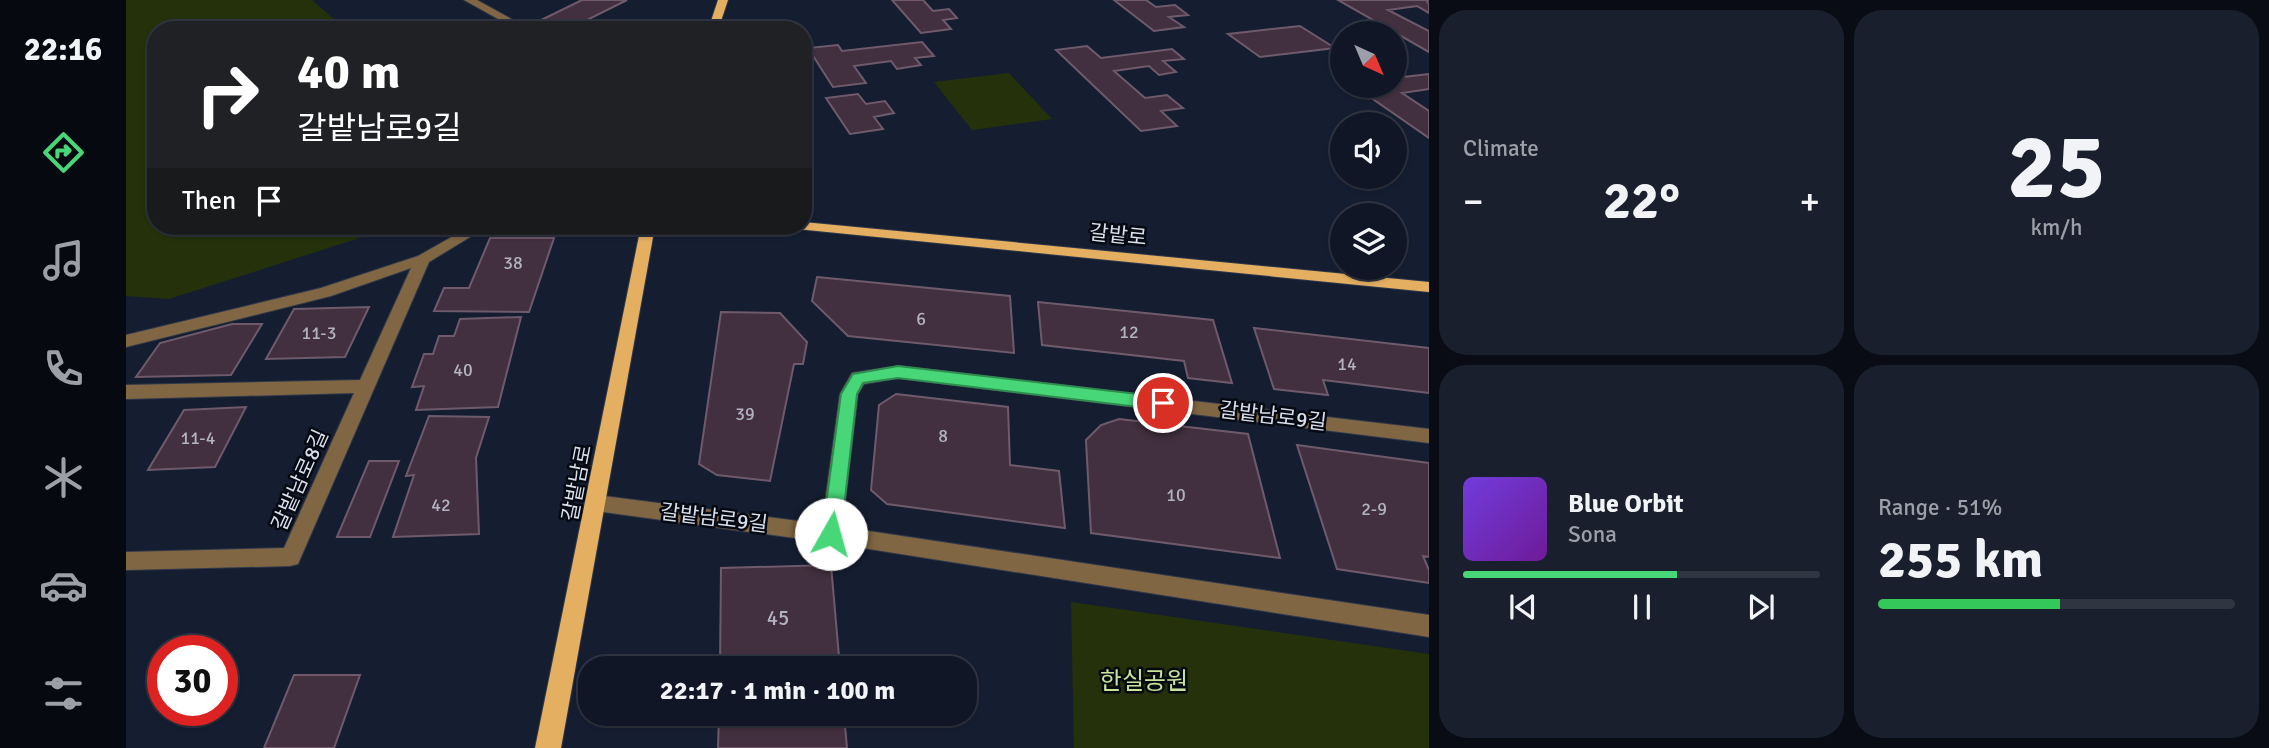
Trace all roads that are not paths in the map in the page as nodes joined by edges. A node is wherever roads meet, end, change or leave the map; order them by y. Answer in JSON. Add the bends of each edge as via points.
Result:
{"nodes":[{"id":1,"x":469,"y":0,"type":"edge"},
{"id":2,"x":723,"y":0,"type":"edge"},
{"id":3,"x":509,"y":21,"type":"edge"},
{"id":4,"x":716,"y":21,"type":"edge"},
{"id":5,"x":812,"y":227,"type":"edge"},
{"id":6,"x":465,"y":235,"type":"edge"},
{"id":7,"x":646,"y":235,"type":"edge"},
{"id":8,"x":423,"y":259,"type":"junction"},
{"id":9,"x":1429,"y":287,"type":"edge"},
{"id":10,"x":126,"y":341,"type":"edge"},
{"id":11,"x":366,"y":386,"type":"junction"},
{"id":12,"x":126,"y":392,"type":"edge"},
{"id":13,"x":1429,"y":436,"type":"edge"},
{"id":14,"x":596,"y":503,"type":"junction"},
{"id":15,"x":831,"y":534,"type":"junction"},
{"id":16,"x":126,"y":561,"type":"edge"},
{"id":17,"x":1429,"y":626,"type":"edge"},
{"id":18,"x":548,"y":748,"type":"edge"}],
"edges":[{"from":1,"to":3,"type":"street"},
{"from":2,"to":4,"type":"main road"},
{"from":5,"to":9,"type":"main road","name":"갈밭로"},
{"from":6,"to":8,"type":"street"},
{"from":7,"to":14,"type":"main road","name":"갈밭남로"},
{"from":8,"to":10,"type":"street","via":[[325,292]]},
{"from":8,"to":11,"type":"street","name":"갈밭남로8길"},
{"from":11,"to":12,"type":"street"},
{"from":11,"to":16,"type":"street","name":"갈밭남로8길","via":[[290,557]]},
{"from":13,"to":15,"type":"street","name":"갈밭남로9길","via":[[898,372],[858,378],[849,394]]},
{"from":14,"to":15,"type":"street","name":"갈밭남로9길"},
{"from":14,"to":18,"type":"main road","name":"갈밭남로"},
{"from":15,"to":17,"type":"street","name":"갈밭남로9길"}]}
